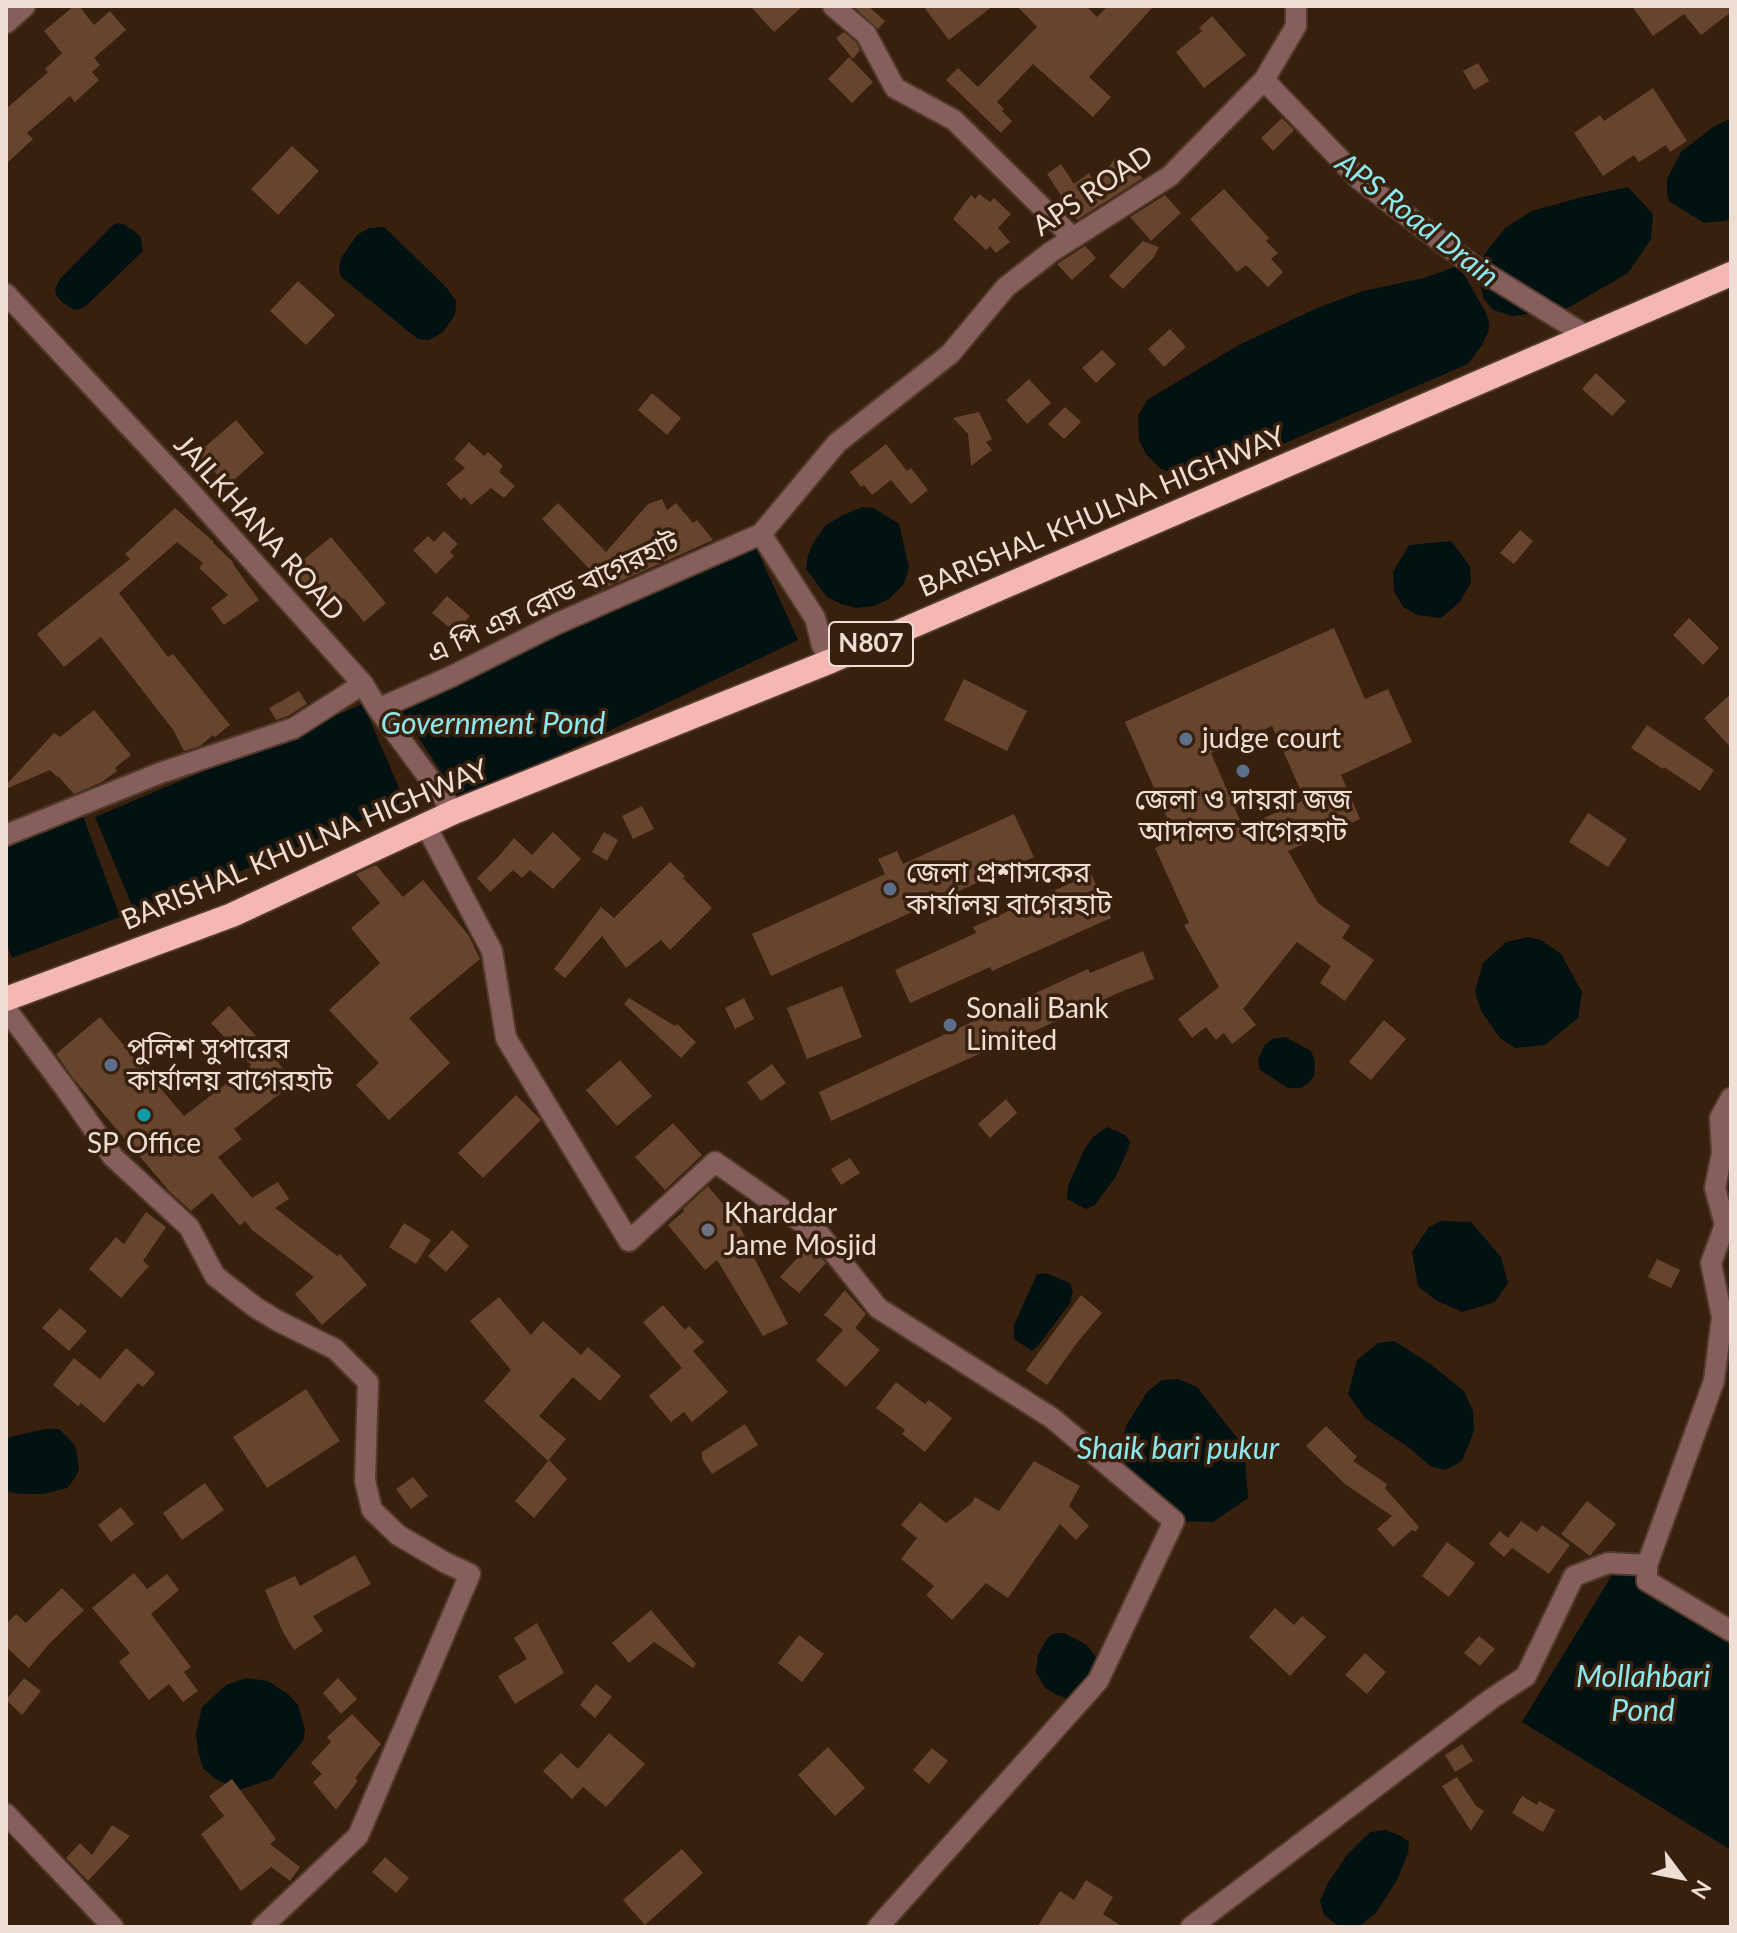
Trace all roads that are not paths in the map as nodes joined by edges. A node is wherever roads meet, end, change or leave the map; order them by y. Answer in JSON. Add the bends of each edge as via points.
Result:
{"nodes":[{"id":1,"x":25,"y":6,"type":"edge"},
{"id":2,"x":833,"y":6,"type":"edge"},
{"id":3,"x":1296,"y":6,"type":"edge"},
{"id":4,"x":6,"y":23,"type":"edge"},
{"id":5,"x":1264,"y":80,"type":"junction"},
{"id":6,"x":1073,"y":238,"type":"junction"},
{"id":7,"x":1731,"y":274,"type":"edge"},
{"id":8,"x":6,"y":294,"type":"edge"},
{"id":9,"x":1587,"y":336,"type":"junction"},
{"id":10,"x":756,"y":536,"type":"junction"},
{"id":11,"x":831,"y":661,"type":"junction"},
{"id":12,"x":363,"y":684,"type":"junction"},
{"id":13,"x":378,"y":709,"type":"junction"},
{"id":14,"x":454,"y":812,"type":"junction"},
{"id":15,"x":426,"y":826,"type":"junction"},
{"id":16,"x":6,"y":835,"type":"edge"},
{"id":17,"x":6,"y":999,"type":"edge"},
{"id":18,"x":6,"y":1009,"type":"edge"},
{"id":19,"x":1731,"y":1098,"type":"edge"},
{"id":20,"x":1647,"y":1565,"type":"junction"},
{"id":21,"x":1731,"y":1631,"type":"edge"},
{"id":22,"x":6,"y":1814,"type":"edge"},
{"id":23,"x":113,"y":1927,"type":"edge"},
{"id":24,"x":262,"y":1927,"type":"edge"},
{"id":25,"x":878,"y":1927,"type":"edge"},
{"id":26,"x":1191,"y":1927,"type":"edge"}],
"edges":[{"from":1,"to":4,"type":"street"},
{"from":2,"to":6,"type":"street","via":[[866,34],[895,88],[954,120]]},
{"from":3,"to":5,"type":"street","name":"APS ROAD","via":[[1296,26]]},
{"from":5,"to":6,"type":"street","name":"APS ROAD","via":[[1170,176]]},
{"from":5,"to":9,"type":"street","via":[[1360,180],[1472,265]]},
{"from":6,"to":10,"type":"street","name":"APS ROAD","via":[[1006,287],[950,354],[837,443]]},
{"from":7,"to":9,"type":"highway","name":"BARISHAL KHULNA HIGHWAY","number":"N807"},
{"from":8,"to":12,"type":"street","name":"JAILKHANA ROAD"},
{"from":9,"to":11,"type":"highway","name":"BARISHAL KHULNA HIGHWAY","number":"N807"},
{"from":10,"to":11,"type":"street","via":[[815,618]]},
{"from":10,"to":13,"type":"street","name":"এ পি এস রোড বাগেরহাট"},
{"from":11,"to":14,"type":"highway","name":"BARISHAL KHULNA HIGHWAY","number":"N807"},
{"from":12,"to":13,"type":"street","name":"JAILKHANA ROAD"},
{"from":12,"to":16,"type":"street","via":[[294,728],[160,773]]},
{"from":13,"to":14,"type":"street","name":"JAILKHANA ROAD"},
{"from":14,"to":15,"type":"highway","name":"BARISHAL KHULNA HIGHWAY","number":"N807"},
{"from":15,"to":17,"type":"highway","name":"BARISHAL KHULNA HIGHWAY","number":"N807","via":[[232,915]]},
{"from":15,"to":25,"type":"street","via":[[492,951],[506,1038],[629,1241],[715,1162],[820,1235],[878,1308],[1052,1418],[1174,1521],[1098,1681]]},
{"from":18,"to":24,"type":"street","via":[[113,1157],[189,1227],[215,1276],[278,1321],[335,1349],[368,1382],[365,1481],[372,1510],[398,1535],[470,1574],[358,1836]]},
{"from":19,"to":20,"type":"street","via":[[1720,1118],[1722,1153],[1715,1188],[1725,1225],[1711,1263],[1722,1317],[1714,1381]]},
{"from":20,"to":21,"type":"street","via":[[1647,1581]]},
{"from":20,"to":26,"type":"street","via":[[1608,1563],[1574,1576],[1526,1676]]},
{"from":22,"to":23,"type":"street"}]}
